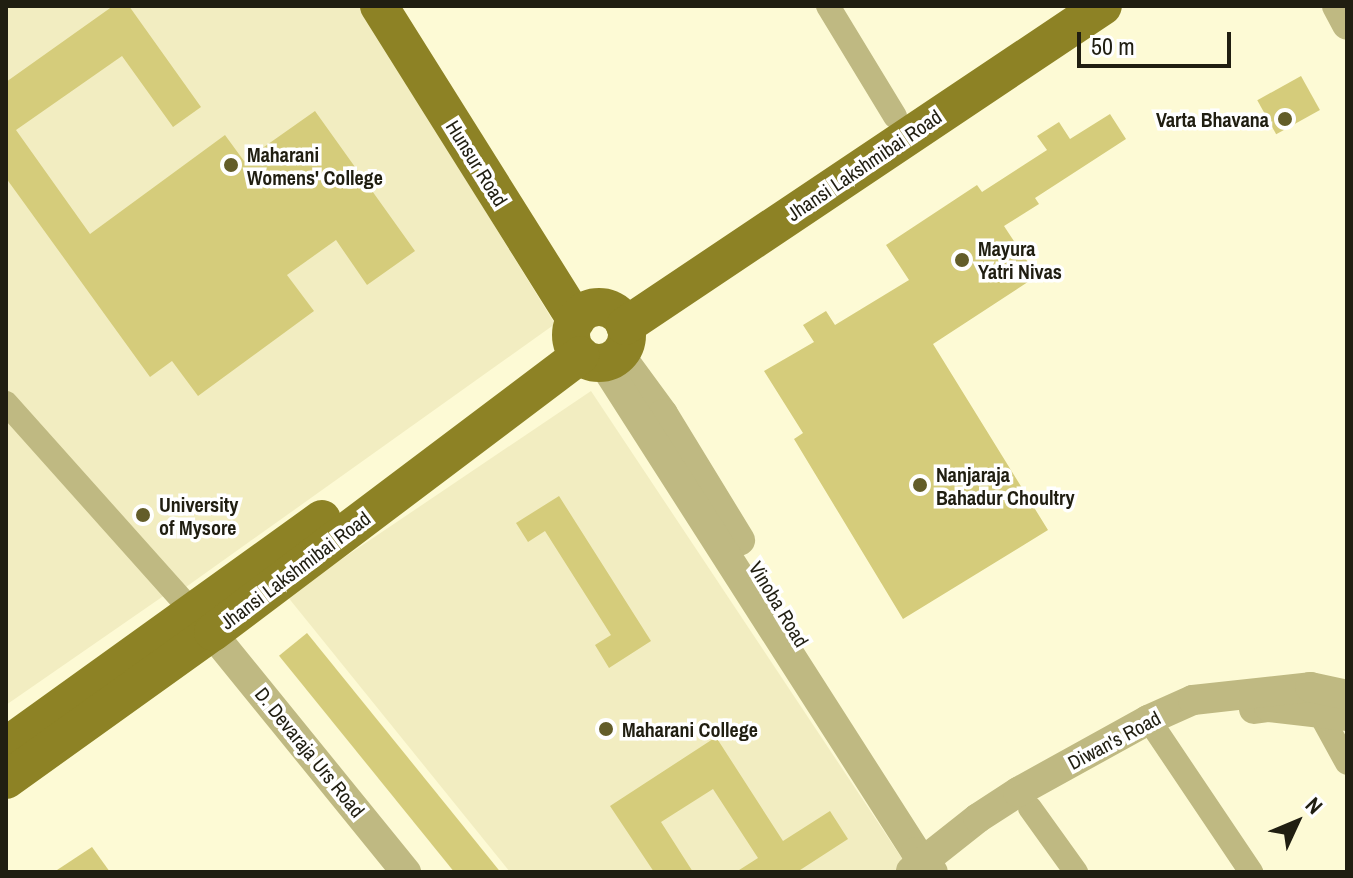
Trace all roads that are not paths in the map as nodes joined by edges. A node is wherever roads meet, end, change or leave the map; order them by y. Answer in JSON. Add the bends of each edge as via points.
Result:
{"nodes":[{"id":1,"x":379,"y":6,"type":"edge"},
{"id":2,"x":401,"y":6,"type":"edge"},
{"id":3,"x":828,"y":6,"type":"edge"},
{"id":4,"x":1060,"y":6,"type":"edge"},
{"id":5,"x":1103,"y":6,"type":"edge"},
{"id":6,"x":1337,"y":6,"type":"edge"},
{"id":7,"x":1347,"y":25,"type":"edge"},
{"id":8,"x":895,"y":116,"type":"junction"},
{"id":9,"x":597,"y":335,"type":"junction"},
{"id":10,"x":6,"y":403,"type":"edge"},
{"id":11,"x":203,"y":621,"type":"junction"},
{"id":12,"x":1347,"y":695,"type":"edge"},
{"id":13,"x":1333,"y":714,"type":"edge"},
{"id":14,"x":1157,"y":732,"type":"junction"},
{"id":15,"x":6,"y":746,"type":"edge"},
{"id":16,"x":1347,"y":763,"type":"edge"},
{"id":17,"x":6,"y":780,"type":"edge"},
{"id":18,"x":1030,"y":808,"type":"junction"},
{"id":19,"x":926,"y":869,"type":"edge"},
{"id":20,"x":406,"y":872,"type":"edge"},
{"id":21,"x":1076,"y":872,"type":"edge"},
{"id":22,"x":1251,"y":872,"type":"edge"}],
"edges":[{"from":1,"to":9,"type":"main road","name":"Hunsur Road"},
{"from":2,"to":9,"type":"main road"},
{"from":3,"to":8,"type":"street"},
{"from":4,"to":8,"type":"main road","name":"Jhansi Lakshmibai Road"},
{"from":5,"to":9,"type":"main road","name":"Jhansi Lakshmibai Road"},
{"from":6,"to":7,"type":"street"},
{"from":8,"to":9,"type":"main road","name":"Jhansi Lakshmibai Road"},
{"from":9,"to":11,"type":"main road","name":"Jhansi Lakshmibai Road"},
{"from":9,"to":19,"type":"street","name":"Vinoba Road","via":[[663,414],[927,846]]},
{"from":10,"to":11,"type":"street"},
{"from":11,"to":15,"type":"main road","name":"Jhansi Lakshmibai Road"},
{"from":11,"to":17,"type":"main road","name":"Jhansi Lakshmibai Road"},
{"from":11,"to":20,"type":"street","name":"D. Devaraja Urs Road"},
{"from":12,"to":19,"type":"street","name":"Diwan's Road","via":[[1310,687],[1193,700],[1018,792],[978,818]]},
{"from":13,"to":14,"type":"street","via":[[1269,707],[1201,716]]},
{"from":13,"to":16,"type":"street"},
{"from":14,"to":18,"type":"street"},
{"from":14,"to":22,"type":"street"},
{"from":18,"to":19,"type":"street"},
{"from":18,"to":21,"type":"street"}]}
